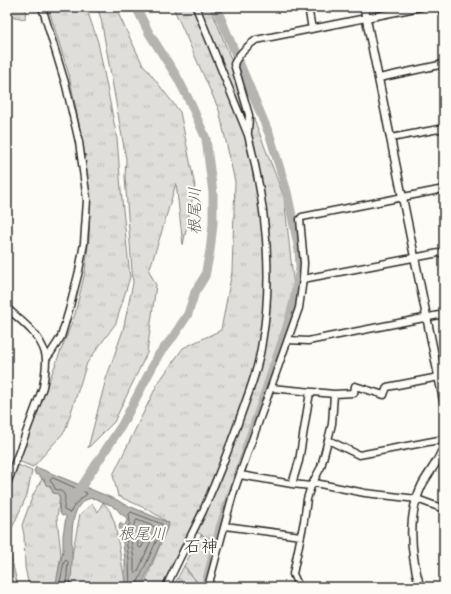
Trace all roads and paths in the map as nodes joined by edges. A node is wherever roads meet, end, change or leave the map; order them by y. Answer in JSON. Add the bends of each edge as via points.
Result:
{"nodes":[{"id":1,"x":42,"y":7,"type":"edge"},
{"id":2,"x":196,"y":7,"type":"edge"},
{"id":3,"x":308,"y":7,"type":"edge"},
{"id":4,"x":364,"y":7,"type":"edge"},
{"id":5,"x":421,"y":7,"type":"edge"},
{"id":6,"x":441,"y":7,"type":"edge"},
{"id":7,"x":444,"y":14,"type":"edge"},
{"id":8,"x":366,"y":18,"type":"junction"},
{"id":9,"x":312,"y":29,"type":"junction"},
{"id":10,"x":444,"y":64,"type":"edge"},
{"id":11,"x":379,"y":78,"type":"junction"},
{"id":12,"x":444,"y":128,"type":"edge"},
{"id":13,"x":248,"y":135,"type":"junction"},
{"id":14,"x":391,"y":138,"type":"junction"},
{"id":15,"x":444,"y":189,"type":"edge"},
{"id":16,"x":403,"y":198,"type":"junction"},
{"id":17,"x":444,"y":252,"type":"edge"},
{"id":18,"x":415,"y":258,"type":"junction"},
{"id":19,"x":303,"y":279,"type":"junction"},
{"id":20,"x":7,"y":308,"type":"edge"},
{"id":21,"x":444,"y":314,"type":"edge"},
{"id":22,"x":427,"y":317,"type":"junction"},
{"id":23,"x":288,"y":340,"type":"junction"},
{"id":24,"x":46,"y":359,"type":"junction"},
{"id":25,"x":442,"y":377,"type":"edge"},
{"id":26,"x":271,"y":388,"type":"junction"},
{"id":27,"x":310,"y":392,"type":"junction"},
{"id":28,"x":334,"y":394,"type":"junction"},
{"id":29,"x":444,"y":403,"type":"edge"},
{"id":30,"x":444,"y":439,"type":"edge"},
{"id":31,"x":328,"y":440,"type":"junction"},
{"id":32,"x":444,"y":445,"type":"edge"},
{"id":33,"x":240,"y":475,"type":"junction"},
{"id":34,"x":7,"y":484,"type":"edge"},
{"id":35,"x":292,"y":484,"type":"junction"},
{"id":36,"x":311,"y":486,"type":"junction"},
{"id":37,"x":417,"y":499,"type":"junction"},
{"id":38,"x":444,"y":509,"type":"edge"},
{"id":39,"x":225,"y":526,"type":"junction"},
{"id":40,"x":301,"y":536,"type":"junction"},
{"id":41,"x":166,"y":587,"type":"edge"},
{"id":42,"x":208,"y":587,"type":"edge"},
{"id":43,"x":299,"y":587,"type":"edge"},
{"id":44,"x":420,"y":587,"type":"edge"}],
"edges":[{"from":1,"to":24,"type":"street","via":[[66,86],[79,142],[87,200],[80,271],[61,337]]},
{"from":2,"to":13,"type":"street"},
{"from":3,"to":9,"type":"street"},
{"from":4,"to":8,"type":"street"},
{"from":5,"to":8,"type":"street"},
{"from":6,"to":7,"type":"street"},
{"from":8,"to":9,"type":"street"},
{"from":8,"to":11,"type":"street"},
{"from":9,"to":13,"type":"street","via":[[256,40],[235,61],[249,115]]},
{"from":10,"to":11,"type":"street"},
{"from":11,"to":14,"type":"street"},
{"from":12,"to":14,"type":"street"},
{"from":13,"to":41,"type":"street","via":[[262,200],[266,241],[267,289],[262,343],[253,379],[218,475]]},
{"from":14,"to":16,"type":"street"},
{"from":15,"to":16,"type":"street"},
{"from":16,"to":18,"type":"street"},
{"from":16,"to":19,"type":"street","via":[[302,217],[300,219]]},
{"from":17,"to":18,"type":"street"},
{"from":18,"to":19,"type":"street"},
{"from":18,"to":22,"type":"street"},
{"from":19,"to":23,"type":"street","via":[[299,308]]},
{"from":20,"to":24,"type":"street","via":[[37,336]]},
{"from":21,"to":22,"type":"street"},
{"from":22,"to":23,"type":"street","via":[[308,341]]},
{"from":22,"to":25,"type":"street"},
{"from":23,"to":26,"type":"street"},
{"from":24,"to":34,"type":"street","via":[[43,388]]},
{"from":25,"to":28,"type":"street","via":[[387,387],[384,395],[356,386],[354,393]]},
{"from":25,"to":29,"type":"street"},
{"from":26,"to":27,"type":"street"},
{"from":26,"to":33,"type":"street"},
{"from":27,"to":28,"type":"street"},
{"from":27,"to":35,"type":"street","via":[[299,461]]},
{"from":28,"to":31,"type":"street"},
{"from":30,"to":31,"type":"street","via":[[360,455]]},
{"from":31,"to":36,"type":"street","via":[[321,467]]},
{"from":32,"to":37,"type":"street"},
{"from":33,"to":35,"type":"street"},
{"from":33,"to":39,"type":"street"},
{"from":35,"to":36,"type":"street"},
{"from":36,"to":37,"type":"street","via":[[315,484]]},
{"from":36,"to":40,"type":"street"},
{"from":37,"to":38,"type":"street"},
{"from":37,"to":44,"type":"street","via":[[412,540]]},
{"from":39,"to":40,"type":"street"},
{"from":39,"to":42,"type":"street"},
{"from":40,"to":43,"type":"street","via":[[293,574]]}]}
